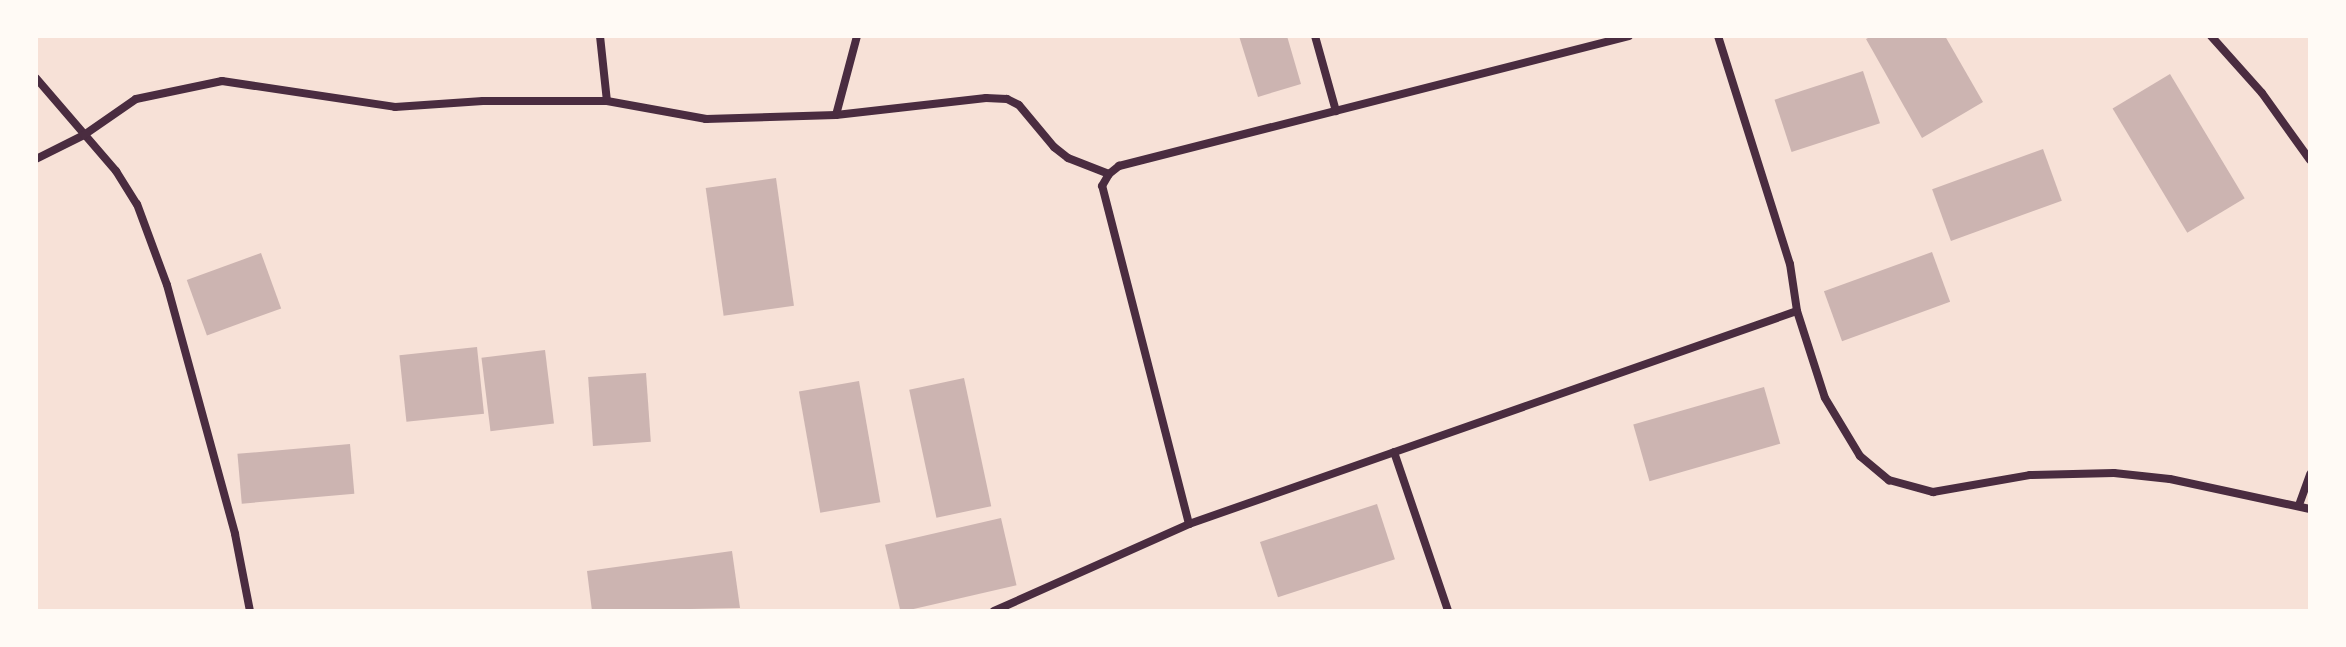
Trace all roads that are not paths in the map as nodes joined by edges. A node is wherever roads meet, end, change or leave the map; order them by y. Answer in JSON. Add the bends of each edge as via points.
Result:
{"nodes":[{"id":1,"x":600,"y":36,"type":"edge"},
{"id":2,"x":857,"y":36,"type":"edge"},
{"id":3,"x":1315,"y":36,"type":"edge"},
{"id":4,"x":1629,"y":36,"type":"edge"},
{"id":5,"x":1718,"y":36,"type":"edge"},
{"id":6,"x":2211,"y":36,"type":"edge"},
{"id":7,"x":36,"y":78,"type":"edge"},
{"id":8,"x":607,"y":101,"type":"junction"},
{"id":9,"x":1336,"y":111,"type":"junction"},
{"id":10,"x":836,"y":115,"type":"junction"},
{"id":11,"x":84,"y":135,"type":"junction"},
{"id":12,"x":36,"y":159,"type":"edge"},
{"id":13,"x":2310,"y":160,"type":"edge"},
{"id":14,"x":1109,"y":174,"type":"junction"},
{"id":15,"x":1797,"y":311,"type":"junction"},
{"id":16,"x":1394,"y":452,"type":"junction"},
{"id":17,"x":2310,"y":474,"type":"edge"},
{"id":18,"x":2299,"y":505,"type":"junction"},
{"id":19,"x":2310,"y":509,"type":"edge"},
{"id":20,"x":1189,"y":524,"type":"junction"},
{"id":21,"x":250,"y":611,"type":"edge"},
{"id":22,"x":994,"y":611,"type":"edge"},
{"id":23,"x":1448,"y":611,"type":"edge"}],
"edges":[{"from":1,"to":8,"type":"street"},
{"from":2,"to":10,"type":"street"},
{"from":3,"to":9,"type":"street"},
{"from":4,"to":9,"type":"street"},
{"from":5,"to":15,"type":"street","via":[[1790,264]]},
{"from":6,"to":13,"type":"street","via":[[2262,93]]},
{"from":7,"to":11,"type":"street"},
{"from":8,"to":10,"type":"street","via":[[706,119]]},
{"from":8,"to":11,"type":"street","via":[[395,107],[222,81],[136,99]]},
{"from":9,"to":14,"type":"street","via":[[1119,166]]},
{"from":10,"to":14,"type":"street","via":[[1007,99],[1019,105],[1068,158]]},
{"from":11,"to":12,"type":"street"},
{"from":11,"to":21,"type":"street","via":[[137,204],[167,285],[235,534]]},
{"from":14,"to":20,"type":"street","via":[[1102,186]]},
{"from":15,"to":16,"type":"street"},
{"from":15,"to":18,"type":"street","via":[[1825,398],[1860,456],[1889,480],[1933,492],[2030,475],[2114,473]]},
{"from":16,"to":20,"type":"street"},
{"from":16,"to":23,"type":"street"},
{"from":17,"to":18,"type":"street"},
{"from":18,"to":19,"type":"street"},
{"from":20,"to":22,"type":"street"}]}
